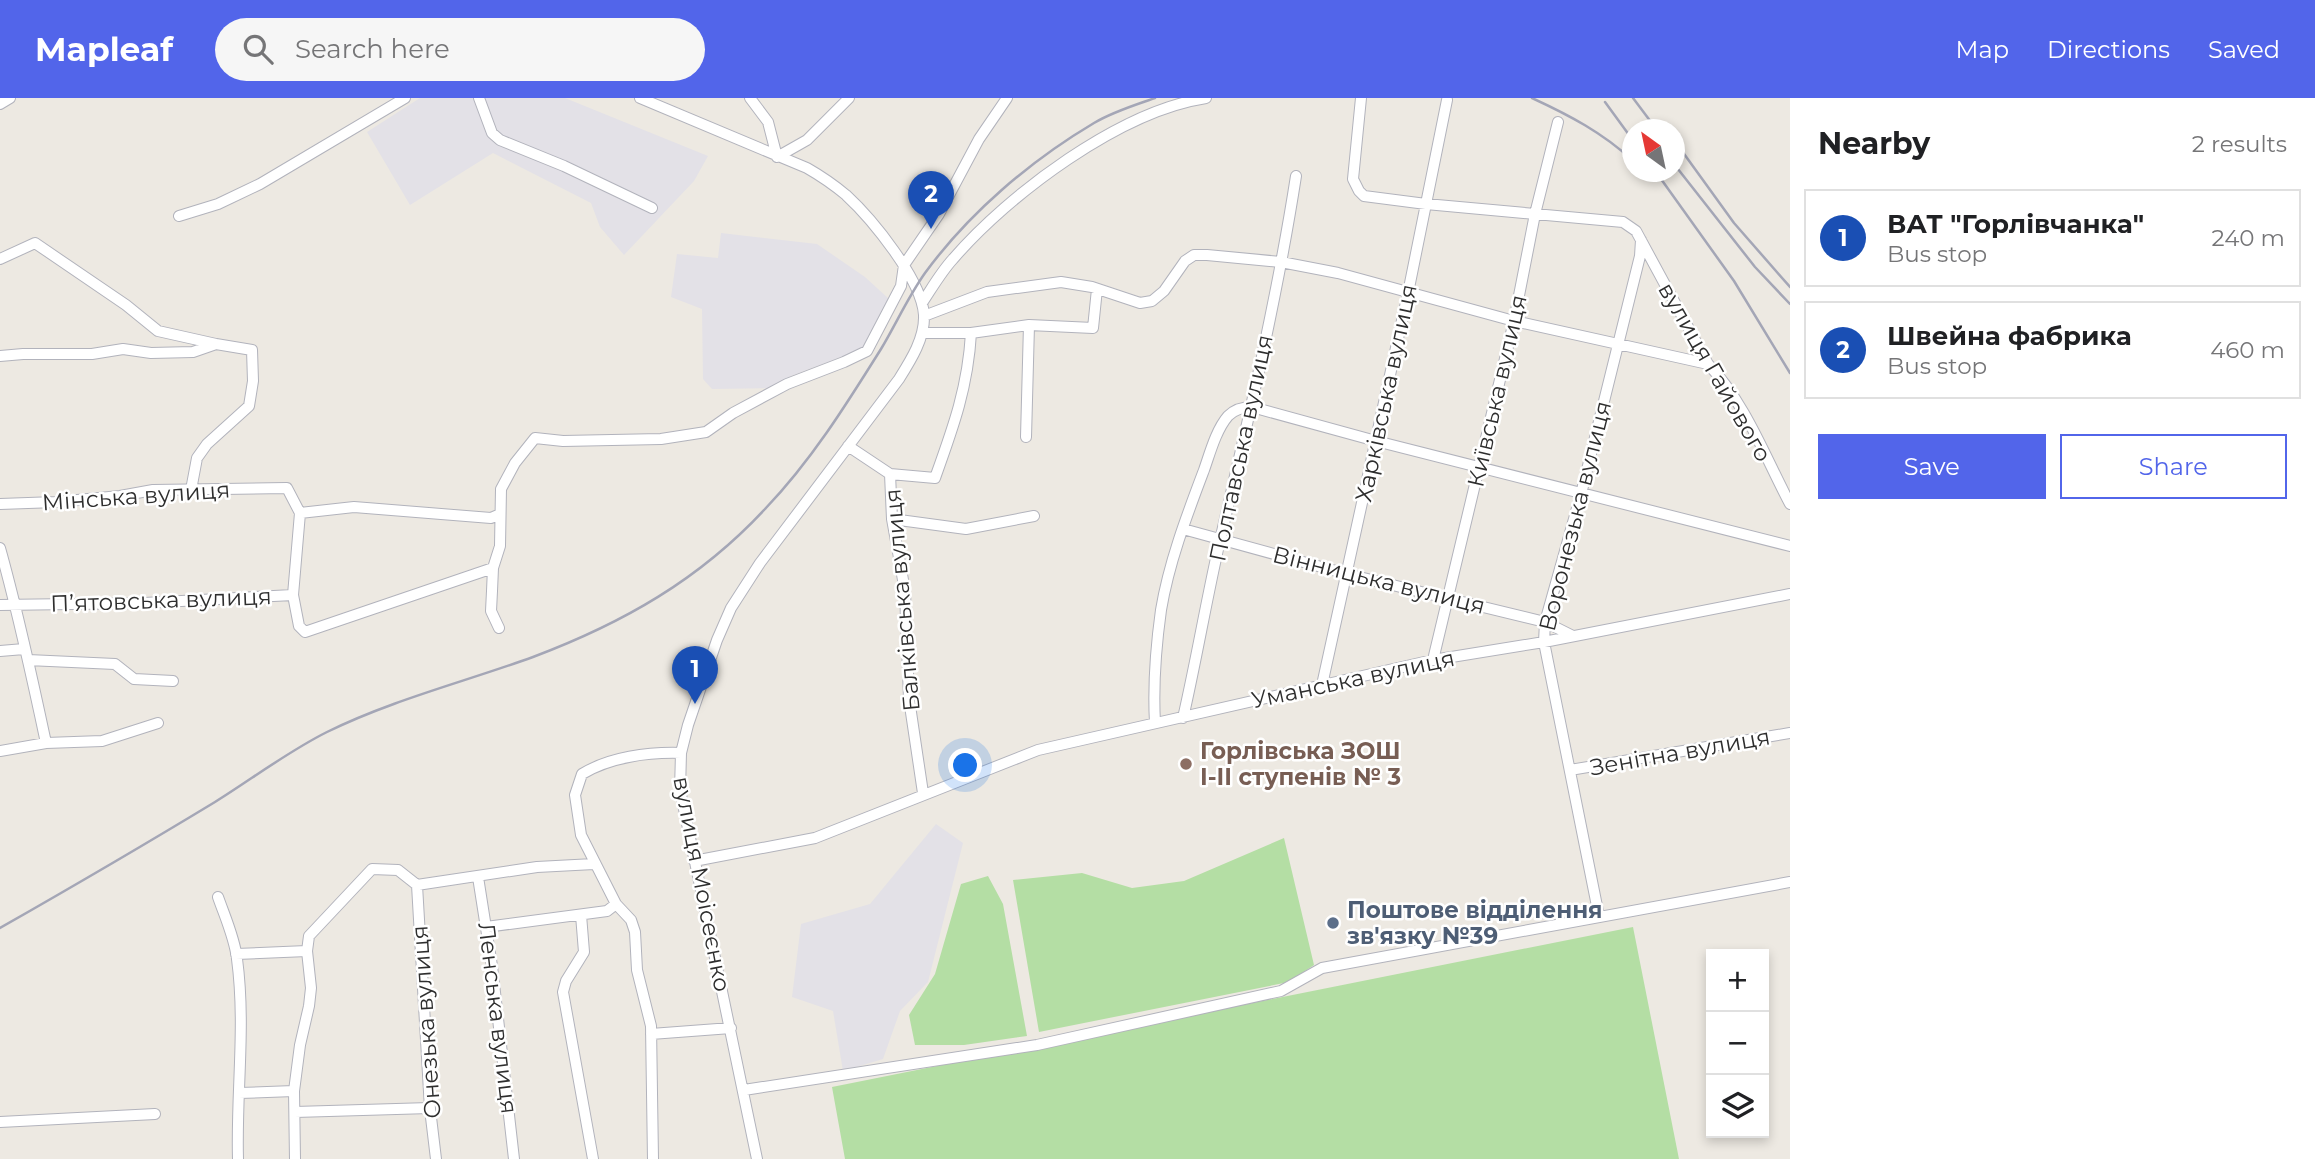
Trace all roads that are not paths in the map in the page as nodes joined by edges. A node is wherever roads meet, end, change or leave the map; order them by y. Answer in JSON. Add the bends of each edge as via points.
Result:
{"nodes":[{"id":1,"x":10,"y":98,"type":"edge"},
{"id":2,"x":405,"y":98,"type":"edge"},
{"id":3,"x":479,"y":98,"type":"edge"},
{"id":4,"x":640,"y":98,"type":"edge"},
{"id":5,"x":750,"y":98,"type":"edge"},
{"id":6,"x":849,"y":98,"type":"edge"},
{"id":7,"x":1007,"y":98,"type":"edge"},
{"id":8,"x":1206,"y":98,"type":"edge"},
{"id":9,"x":1362,"y":98,"type":"edge"},
{"id":10,"x":1447,"y":100,"type":"dead end"},
{"id":11,"x":0,"y":104,"type":"edge"},
{"id":12,"x":1558,"y":122,"type":"dead end"},
{"id":13,"x":777,"y":156,"type":"junction"},
{"id":14,"x":1296,"y":177,"type":"dead end"},
{"id":15,"x":1426,"y":204,"type":"junction"},
{"id":16,"x":652,"y":208,"type":"dead end"},
{"id":17,"x":1535,"y":214,"type":"junction"},
{"id":18,"x":179,"y":216,"type":"dead end"},
{"id":19,"x":1641,"y":240,"type":"junction"},
{"id":20,"x":0,"y":259,"type":"edge"},
{"id":21,"x":1282,"y":262,"type":"junction"},
{"id":22,"x":904,"y":265,"type":"junction"},
{"id":23,"x":1097,"y":289,"type":"junction"},
{"id":24,"x":1408,"y":293,"type":"junction"},
{"id":25,"x":922,"y":300,"type":"junction"},
{"id":26,"x":924,"y":316,"type":"junction"},
{"id":27,"x":1514,"y":321,"type":"junction"},
{"id":28,"x":1029,"y":326,"type":"junction"},
{"id":29,"x":922,"y":333,"type":"junction"},
{"id":30,"x":971,"y":333,"type":"junction"},
{"id":31,"x":216,"y":344,"type":"junction"},
{"id":32,"x":1618,"y":344,"type":"junction"},
{"id":33,"x":0,"y":356,"type":"edge"},
{"id":34,"x":1708,"y":365,"type":"junction"},
{"id":35,"x":1252,"y":407,"type":"junction"},
{"id":36,"x":1026,"y":436,"type":"dead end"},
{"id":37,"x":1376,"y":441,"type":"junction"},
{"id":38,"x":848,"y":446,"type":"junction"},
{"id":39,"x":1479,"y":467,"type":"junction"},
{"id":40,"x":890,"y":474,"type":"junction"},
{"id":41,"x":191,"y":490,"type":"junction"},
{"id":42,"x":1581,"y":494,"type":"junction"},
{"id":43,"x":0,"y":503,"type":"edge"},
{"id":44,"x":1790,"y":504,"type":"edge"},
{"id":45,"x":300,"y":513,"type":"junction"},
{"id":46,"x":500,"y":514,"type":"junction"},
{"id":47,"x":1034,"y":516,"type":"dead end"},
{"id":48,"x":892,"y":519,"type":"junction"},
{"id":49,"x":1183,"y":529,"type":"junction"},
{"id":50,"x":1220,"y":539,"type":"junction"},
{"id":51,"x":1790,"y":545,"type":"edge"},
{"id":52,"x":0,"y":548,"type":"edge"},
{"id":53,"x":493,"y":568,"type":"junction"},
{"id":54,"x":1347,"y":574,"type":"junction"},
{"id":55,"x":1790,"y":594,"type":"edge"},
{"id":56,"x":293,"y":595,"type":"junction"},
{"id":57,"x":1450,"y":597,"type":"junction"},
{"id":58,"x":16,"y":604,"type":"junction"},
{"id":59,"x":0,"y":605,"type":"edge"},
{"id":60,"x":1545,"y":622,"type":"junction"},
{"id":61,"x":499,"y":628,"type":"dead end"},
{"id":62,"x":1573,"y":636,"type":"junction"},
{"id":63,"x":1544,"y":642,"type":"junction"},
{"id":64,"x":0,"y":651,"type":"edge"},
{"id":65,"x":26,"y":654,"type":"junction"},
{"id":66,"x":1433,"y":660,"type":"junction"},
{"id":67,"x":173,"y":681,"type":"dead end"},
{"id":68,"x":1322,"y":685,"type":"junction"},
{"id":69,"x":1183,"y":718,"type":"junction"},
{"id":70,"x":158,"y":723,"type":"dead end"},
{"id":71,"x":1155,"y":723,"type":"junction"},
{"id":72,"x":1790,"y":733,"type":"edge"},
{"id":73,"x":46,"y":743,"type":"junction"},
{"id":74,"x":0,"y":751,"type":"edge"},
{"id":75,"x":681,"y":753,"type":"junction"},
{"id":76,"x":1570,"y":771,"type":"junction"},
{"id":77,"x":923,"y":793,"type":"junction"},
{"id":78,"x":694,"y":861,"type":"junction"},
{"id":79,"x":594,"y":864,"type":"junction"},
{"id":80,"x":478,"y":877,"type":"junction"},
{"id":81,"x":1790,"y":882,"type":"edge"},
{"id":82,"x":417,"y":885,"type":"junction"},
{"id":83,"x":218,"y":897,"type":"dead end"},
{"id":84,"x":616,"y":904,"type":"junction"},
{"id":85,"x":581,"y":915,"type":"junction"},
{"id":86,"x":1599,"y":916,"type":"junction"},
{"id":87,"x":486,"y":927,"type":"junction"},
{"id":88,"x":307,"y":951,"type":"junction"},
{"id":89,"x":236,"y":954,"type":"junction"},
{"id":90,"x":731,"y":1028,"type":"junction"},
{"id":91,"x":651,"y":1034,"type":"junction"},
{"id":92,"x":744,"y":1090,"type":"junction"},
{"id":93,"x":293,"y":1091,"type":"junction"},
{"id":94,"x":239,"y":1093,"type":"junction"},
{"id":95,"x":430,"y":1108,"type":"junction"},
{"id":96,"x":295,"y":1112,"type":"junction"},
{"id":97,"x":155,"y":1114,"type":"dead end"},
{"id":98,"x":0,"y":1122,"type":"edge"},
{"id":99,"x":238,"y":1159,"type":"edge"},
{"id":100,"x":295,"y":1159,"type":"edge"},
{"id":101,"x":436,"y":1159,"type":"edge"},
{"id":102,"x":514,"y":1159,"type":"edge"},
{"id":103,"x":593,"y":1159,"type":"edge"},
{"id":104,"x":653,"y":1159,"type":"edge"},
{"id":105,"x":757,"y":1159,"type":"edge"}],
"edges":[{"from":1,"to":11,"type":"street"},
{"from":2,"to":18,"type":"street","via":[[260,184]]},
{"from":3,"to":16,"type":"street","via":[[492,133],[500,140]]},
{"from":4,"to":13,"type":"street","name":"вулиця Моісеєнко"},
{"from":5,"to":13,"type":"street","via":[[768,122]]},
{"from":6,"to":13,"type":"street","via":[[807,140]]},
{"from":7,"to":22,"type":"street"},
{"from":8,"to":25,"type":"street","via":[[1145,117],[1097,139],[1050,172],[952,260]]},
{"from":9,"to":15,"type":"street","via":[[1353,179],[1359,191]]},
{"from":10,"to":15,"type":"street","name":"Харківська вулиця"},
{"from":12,"to":17,"type":"street","name":"Київська вулиця"},
{"from":13,"to":22,"type":"street","name":"вулиця Моісеєнко","via":[[807,168],[845,194]]},
{"from":14,"to":21,"type":"street","name":"Полтавська вулиця"},
{"from":15,"to":17,"type":"street"},
{"from":15,"to":24,"type":"street","name":"Харківська вулиця"},
{"from":17,"to":19,"type":"street","via":[[1623,222]]},
{"from":17,"to":27,"type":"street","name":"Київська вулиця"},
{"from":19,"to":32,"type":"street","name":"Воронезька вулиця"},
{"from":19,"to":34,"type":"street","name":"вулиця Гайового"},
{"from":20,"to":31,"type":"street","via":[[35,243],[158,331]]},
{"from":21,"to":23,"type":"street","via":[[1195,256],[1185,261],[1164,292],[1140,303]]},
{"from":21,"to":24,"type":"street"},
{"from":21,"to":35,"type":"street","name":"Полтавська вулиця"},
{"from":22,"to":25,"type":"street","name":"вулиця Моісеєнко"},
{"from":22,"to":46,"type":"street","via":[[901,286],[867,351],[787,384],[706,432],[661,439],[563,442],[536,438],[515,463],[502,489]]},
{"from":23,"to":26,"type":"street","via":[[1061,282],[1032,284],[987,292]]},
{"from":23,"to":28,"type":"street","via":[[1093,328]]},
{"from":24,"to":27,"type":"street"},
{"from":24,"to":37,"type":"street","name":"Харківська вулиця"},
{"from":25,"to":26,"type":"street","name":"вулиця Моісеєнко"},
{"from":26,"to":29,"type":"street","name":"вулиця Моісеєнко"},
{"from":27,"to":32,"type":"street"},
{"from":27,"to":39,"type":"street","name":"Київська вулиця"},
{"from":28,"to":30,"type":"street"},
{"from":28,"to":36,"type":"street"},
{"from":29,"to":30,"type":"street"},
{"from":29,"to":38,"type":"street","name":"вулиця Моісеєнко","via":[[899,379]]},
{"from":30,"to":40,"type":"street","name":"Балківська вулиця","via":[[969,368],[935,478]]},
{"from":31,"to":33,"type":"street","via":[[193,352],[123,349]]},
{"from":31,"to":41,"type":"street","via":[[252,350],[249,406],[206,444],[197,458]]},
{"from":32,"to":34,"type":"street"},
{"from":32,"to":42,"type":"street","name":"Воронезька вулиця"},
{"from":34,"to":44,"type":"street","name":"вулиця Гайового","via":[[1754,430]]},
{"from":35,"to":37,"type":"street"},
{"from":35,"to":49,"type":"street","via":[[1241,407],[1228,416]]},
{"from":35,"to":50,"type":"street","name":"Полтавська вулиця"},
{"from":37,"to":39,"type":"street"},
{"from":37,"to":54,"type":"street","name":"Харківська вулиця"},
{"from":38,"to":40,"type":"street"},
{"from":38,"to":75,"type":"street","name":"вулиця Моісеєнко","via":[[732,608],[717,640]]},
{"from":39,"to":42,"type":"street"},
{"from":39,"to":57,"type":"street","name":"Київська вулиця"},
{"from":40,"to":48,"type":"street","name":"Балківська вулиця"},
{"from":41,"to":43,"type":"street","name":"Мінська вулиця"},
{"from":41,"to":45,"type":"street","name":"Мінська вулиця","via":[[287,488]]},
{"from":42,"to":51,"type":"street"},
{"from":42,"to":60,"type":"street","name":"Воронезька вулиця"},
{"from":45,"to":46,"type":"street","via":[[354,507]]},
{"from":45,"to":56,"type":"street"},
{"from":46,"to":53,"type":"street","via":[[500,546]]},
{"from":47,"to":48,"type":"street","via":[[966,529]]},
{"from":48,"to":77,"type":"street","name":"Балківська вулиця","via":[[905,591],[909,699]]},
{"from":49,"to":50,"type":"street","name":"Вінницька вулиця"},
{"from":49,"to":71,"type":"street","via":[[1161,610]]},
{"from":50,"to":54,"type":"street","name":"Вінницька вулиця"},
{"from":50,"to":69,"type":"street","name":"Полтавська вулиця"},
{"from":52,"to":58,"type":"street"},
{"from":53,"to":56,"type":"street","name":"П’ятовська вулиця","via":[[305,632],[299,626]]},
{"from":53,"to":61,"type":"street","via":[[491,611]]},
{"from":54,"to":57,"type":"street","name":"Вінницька вулиця"},
{"from":54,"to":68,"type":"street","name":"Харківська вулиця"},
{"from":55,"to":62,"type":"street","name":"Уманська вулиця"},
{"from":56,"to":58,"type":"street","name":"П’ятовська вулиця"},
{"from":57,"to":60,"type":"street","name":"Вінницька вулиця"},
{"from":57,"to":66,"type":"street","name":"Київська вулиця"},
{"from":58,"to":59,"type":"street","name":"П’ятовська вулиця"},
{"from":58,"to":65,"type":"street"},
{"from":60,"to":62,"type":"street","name":"Вінницька вулиця"},
{"from":60,"to":63,"type":"street","name":"Воронезька вулиця"},
{"from":62,"to":63,"type":"street","name":"Уманська вулиця"},
{"from":63,"to":66,"type":"street","name":"Уманська вулиця"},
{"from":63,"to":76,"type":"street","name":"Воронезька вулиця"},
{"from":64,"to":65,"type":"street"},
{"from":65,"to":67,"type":"street","via":[[115,664],[134,678]]},
{"from":65,"to":73,"type":"street"},
{"from":66,"to":68,"type":"street","name":"Уманська вулиця"},
{"from":68,"to":69,"type":"street","name":"Уманська вулиця"},
{"from":69,"to":71,"type":"street","name":"Уманська вулиця"},
{"from":70,"to":73,"type":"street","via":[[102,741]]},
{"from":71,"to":77,"type":"street","name":"Уманська вулиця","via":[[1038,750]]},
{"from":72,"to":76,"type":"street","name":"Зенітна вулиця"},
{"from":73,"to":74,"type":"street"},
{"from":75,"to":78,"type":"street","name":"вулиця Моісеєнко","via":[[680,790]]},
{"from":75,"to":79,"type":"street","via":[[642,755],[582,774],[576,810]]},
{"from":76,"to":86,"type":"street","name":"Воронезька вулиця"},
{"from":77,"to":78,"type":"street","name":"Уманська вулиця","via":[[815,838]]},
{"from":78,"to":90,"type":"street","name":"вулиця Моісеєнко"},
{"from":79,"to":80,"type":"street"},
{"from":79,"to":84,"type":"street"},
{"from":80,"to":82,"type":"street"},
{"from":80,"to":87,"type":"street","name":"Ленська вулиця"},
{"from":81,"to":86,"type":"street"},
{"from":82,"to":88,"type":"street","via":[[398,870],[372,869],[309,936]]},
{"from":82,"to":95,"type":"street","name":"Онезька вулиця"},
{"from":83,"to":89,"type":"street"},
{"from":84,"to":85,"type":"street","via":[[612,909]]},
{"from":84,"to":91,"type":"street","via":[[635,932],[637,970]]},
{"from":85,"to":87,"type":"street"},
{"from":85,"to":103,"type":"street","via":[[583,952],[563,992]]},
{"from":86,"to":92,"type":"street","via":[[1322,968],[1282,991],[1037,1045]]},
{"from":87,"to":102,"type":"street","name":"Ленська вулиця"},
{"from":88,"to":89,"type":"street"},
{"from":88,"to":93,"type":"street","via":[[310,997]]},
{"from":89,"to":94,"type":"street","via":[[242,1059]]},
{"from":90,"to":91,"type":"street"},
{"from":90,"to":92,"type":"street","name":"вулиця Моісеєнко"},
{"from":91,"to":104,"type":"street"},
{"from":92,"to":105,"type":"street","name":"вулиця Моісеєнко"},
{"from":93,"to":94,"type":"street"},
{"from":93,"to":96,"type":"street"},
{"from":94,"to":99,"type":"street"},
{"from":95,"to":96,"type":"street"},
{"from":95,"to":101,"type":"street","name":"Онезька вулиця"},
{"from":96,"to":100,"type":"street"},
{"from":97,"to":98,"type":"street"}]}
